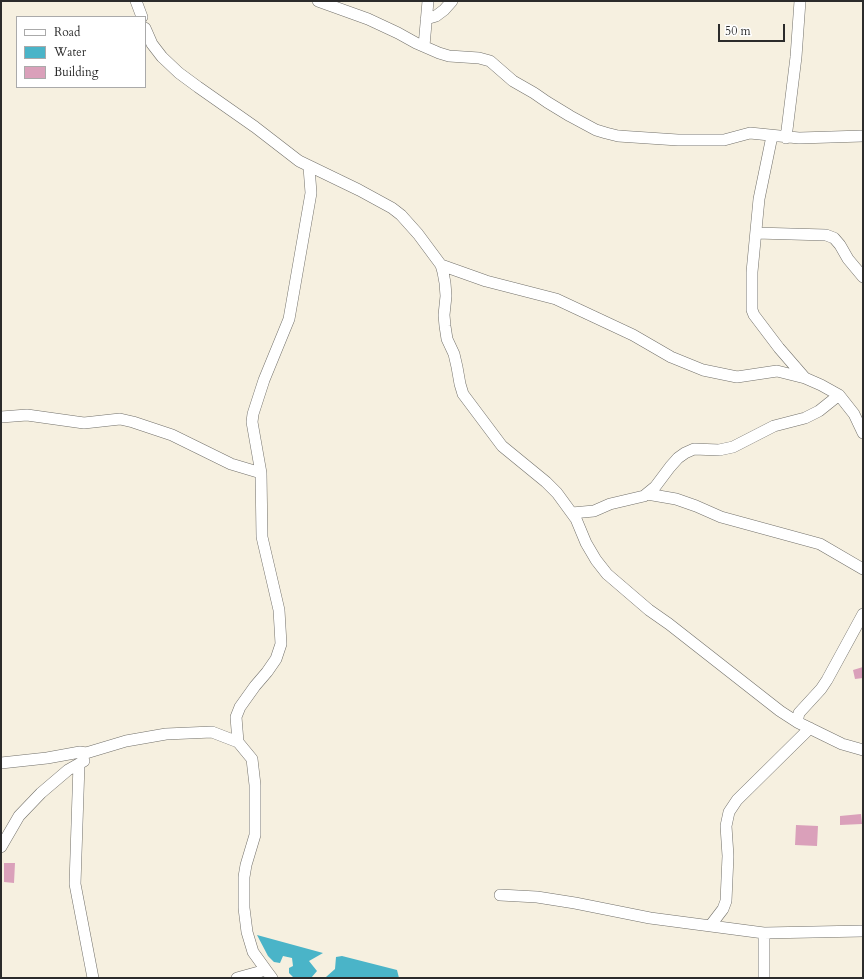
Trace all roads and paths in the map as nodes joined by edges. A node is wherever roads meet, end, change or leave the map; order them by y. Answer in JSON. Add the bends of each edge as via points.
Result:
{"nodes":[{"id":1,"x":136,"y":1,"type":"edge"},
{"id":2,"x":318,"y":1,"type":"edge"},
{"id":3,"x":428,"y":1,"type":"edge"},
{"id":4,"x":452,"y":1,"type":"edge"},
{"id":5,"x":800,"y":1,"type":"edge"},
{"id":6,"x":142,"y":16,"type":"edge"},
{"id":7,"x":426,"y":19,"type":"junction"},
{"id":8,"x":146,"y":30,"type":"edge"},
{"id":9,"x":424,"y":46,"type":"junction"},
{"id":10,"x":772,"y":136,"type":"junction"},
{"id":11,"x":786,"y":138,"type":"junction"},
{"id":12,"x":860,"y":138,"type":"edge"},
{"id":13,"x":309,"y":167,"type":"junction"},
{"id":14,"x":756,"y":233,"type":"junction"},
{"id":15,"x":441,"y":265,"type":"junction"},
{"id":16,"x":863,"y":277,"type":"edge"},
{"id":17,"x":805,"y":378,"type":"junction"},
{"id":18,"x":839,"y":396,"type":"junction"},
{"id":19,"x":1,"y":417,"type":"edge"},
{"id":20,"x":863,"y":433,"type":"edge"},
{"id":21,"x":261,"y":473,"type":"junction"},
{"id":22,"x":647,"y":494,"type":"junction"},
{"id":23,"x":572,"y":513,"type":"junction"},
{"id":24,"x":863,"y":569,"type":"edge"},
{"id":25,"x":863,"y":614,"type":"edge"},
{"id":26,"x":797,"y":722,"type":"junction"},
{"id":27,"x":810,"y":728,"type":"junction"},
{"id":28,"x":238,"y":742,"type":"junction"},
{"id":29,"x":97,"y":748,"type":"junction"},
{"id":30,"x":863,"y":750,"type":"edge"},
{"id":31,"x":1,"y":763,"type":"edge"},
{"id":32,"x":79,"y":764,"type":"junction"},
{"id":33,"x":1,"y":847,"type":"edge"},
{"id":34,"x":500,"y":895,"type":"dead end"},
{"id":35,"x":710,"y":926,"type":"junction"},
{"id":36,"x":863,"y":931,"type":"edge"},
{"id":37,"x":764,"y":933,"type":"junction"},
{"id":38,"x":269,"y":974,"type":"edge"},
{"id":39,"x":93,"y":978,"type":"edge"},
{"id":40,"x":237,"y":978,"type":"edge"},
{"id":41,"x":764,"y":978,"type":"edge"}],
"edges":[{"from":1,"to":6,"type":"street"},
{"from":2,"to":9,"type":"street","via":[[368,19]]},
{"from":3,"to":7,"type":"street"},
{"from":4,"to":7,"type":"street","via":[[436,16]]},
{"from":5,"to":11,"type":"street"},
{"from":7,"to":9,"type":"street"},
{"from":8,"to":13,"type":"street","via":[[162,57],[179,73]]},
{"from":9,"to":10,"type":"street","via":[[450,56],[490,61],[513,81],[596,130],[606,133],[678,140],[724,140],[750,133]]},
{"from":10,"to":11,"type":"street"},
{"from":10,"to":14,"type":"street","via":[[759,199]]},
{"from":11,"to":12,"type":"street"},
{"from":13,"to":15,"type":"street","via":[[392,208],[418,234]]},
{"from":13,"to":21,"type":"street","via":[[311,193],[289,319],[253,414],[252,422]]},
{"from":14,"to":16,"type":"street","via":[[826,235],[834,238]]},
{"from":14,"to":17,"type":"street","via":[[752,310],[779,348]]},
{"from":15,"to":17,"type":"street","via":[[486,281],[556,299],[704,370],[737,377],[777,371]]},
{"from":15,"to":23,"type":"street","via":[[445,283],[444,315],[447,339],[456,360],[463,394],[502,446],[546,482]]},
{"from":17,"to":18,"type":"street"},
{"from":18,"to":20,"type":"street","via":[[854,414]]},
{"from":18,"to":22,"type":"street","via":[[805,418],[774,426],[733,447],[719,450],[694,449],[685,453]]},
{"from":19,"to":21,"type":"street","via":[[27,415],[84,422],[120,419],[172,435],[231,464]]},
{"from":21,"to":28,"type":"street","via":[[262,537],[279,610],[281,644],[276,659],[240,707],[236,717]]},
{"from":22,"to":23,"type":"street","via":[[594,511]]},
{"from":22,"to":24,"type":"street","via":[[676,499],[721,517],[820,544]]},
{"from":23,"to":26,"type":"street","via":[[596,560],[607,574],[649,610]]},
{"from":25,"to":26,"type":"street","via":[[828,680],[799,713]]},
{"from":26,"to":27,"type":"street"},
{"from":27,"to":30,"type":"street","via":[[842,744]]},
{"from":27,"to":35,"type":"street","via":[[737,800],[729,812],[726,826],[726,901],[723,910]]},
{"from":28,"to":29,"type":"street","via":[[212,732],[166,734]]},
{"from":28,"to":38,"type":"street","via":[[252,759],[255,785],[255,835],[244,877],[247,932],[253,952]]},
{"from":29,"to":31,"type":"street","via":[[86,753]]},
{"from":29,"to":32,"type":"street","via":[[90,758]]},
{"from":32,"to":33,"type":"street","via":[[41,792],[19,816]]},
{"from":32,"to":39,"type":"street","via":[[74,884]]},
{"from":34,"to":35,"type":"street","via":[[537,897],[650,918]]},
{"from":35,"to":37,"type":"street"},
{"from":36,"to":37,"type":"street"},
{"from":37,"to":41,"type":"street"},
{"from":38,"to":40,"type":"street"}]}
